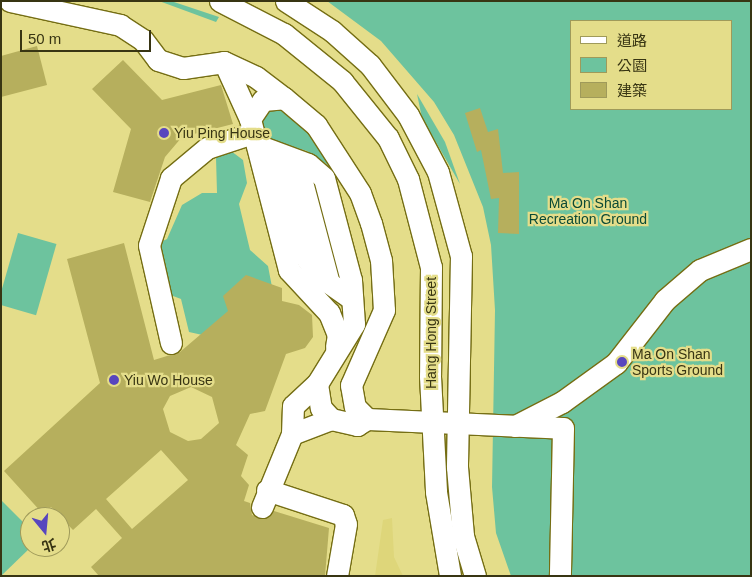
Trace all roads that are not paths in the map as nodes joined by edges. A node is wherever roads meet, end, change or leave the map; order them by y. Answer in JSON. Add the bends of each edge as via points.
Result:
{"nodes":[{"id":1,"x":10,"y":1,"type":"edge"},
{"id":2,"x":220,"y":1,"type":"edge"},
{"id":3,"x":286,"y":1,"type":"edge"},
{"id":4,"x":224,"y":62,"type":"junction"},
{"id":5,"x":284,"y":98,"type":"junction"},
{"id":6,"x":253,"y":132,"type":"junction"},
{"id":7,"x":288,"y":159,"type":"junction"},
{"id":8,"x":751,"y":249,"type":"edge"},
{"id":9,"x":352,"y":299,"type":"junction"},
{"id":10,"x":171,"y":343,"type":"dead end"},
{"id":11,"x":336,"y":347,"type":"junction"},
{"id":12,"x":317,"y":384,"type":"junction"},
{"id":13,"x":331,"y":418,"type":"junction"},
{"id":14,"x":367,"y":419,"type":"junction"},
{"id":15,"x":434,"y":425,"type":"junction"},
{"id":16,"x":458,"y":426,"type":"junction"},
{"id":17,"x":512,"y":427,"type":"junction"},
{"id":18,"x":292,"y":434,"type":"junction"},
{"id":19,"x":337,"y":576,"type":"edge"},
{"id":20,"x":450,"y":576,"type":"edge"},
{"id":21,"x":475,"y":576,"type":"edge"},
{"id":22,"x":560,"y":576,"type":"edge"}],
"edges":[{"from":1,"to":4,"type":"street","via":[[120,25],[143,40],[158,60],[183,68]]},
{"from":2,"to":15,"type":"street","name":"Hang Hong Street","via":[[284,34],[325,65],[360,100],[399,159],[418,207],[431,267]]},
{"from":3,"to":16,"type":"street","name":"Hang Hong Street","via":[[332,31],[370,64],[408,115],[438,172],[460,256]]},
{"from":4,"to":5,"type":"street","via":[[256,77]]},
{"from":4,"to":6,"type":"street"},
{"from":5,"to":6,"type":"street","via":[[263,100]]},
{"from":5,"to":14,"type":"street","via":[[316,125],[344,168],[371,223],[381,260],[384,310],[351,385],[355,407]]},
{"from":6,"to":7,"type":"street"},
{"from":6,"to":10,"type":"street","via":[[207,148],[171,178],[149,245]]},
{"from":6,"to":11,"type":"street","via":[[289,270],[329,313],[338,335]]},
{"from":7,"to":9,"type":"street","via":[[329,283]]},
{"from":7,"to":9,"type":"street","via":[[316,169],[324,178]]},
{"from":8,"to":17,"type":"street","via":[[700,270],[665,300],[616,363],[569,398]]},
{"from":9,"to":11,"type":"street","via":[[354,324]]},
{"from":11,"to":12,"type":"street"},
{"from":12,"to":13,"type":"street","via":[[321,408]]},
{"from":12,"to":18,"type":"street","via":[[293,406]]},
{"from":13,"to":14,"type":"street","via":[[357,425]]},
{"from":13,"to":18,"type":"street"},
{"from":14,"to":15,"type":"street"},
{"from":15,"to":16,"type":"street"},
{"from":15,"to":20,"type":"street","name":"Hang Hong Street","via":[[438,516]]},
{"from":16,"to":17,"type":"street"},
{"from":16,"to":21,"type":"street","name":"Hang Hong Street","via":[[463,536]]},
{"from":17,"to":22,"type":"street","via":[[563,428]]},
{"from":18,"to":19,"type":"street","via":[[264,499],[343,515],[346,524]]}]}
